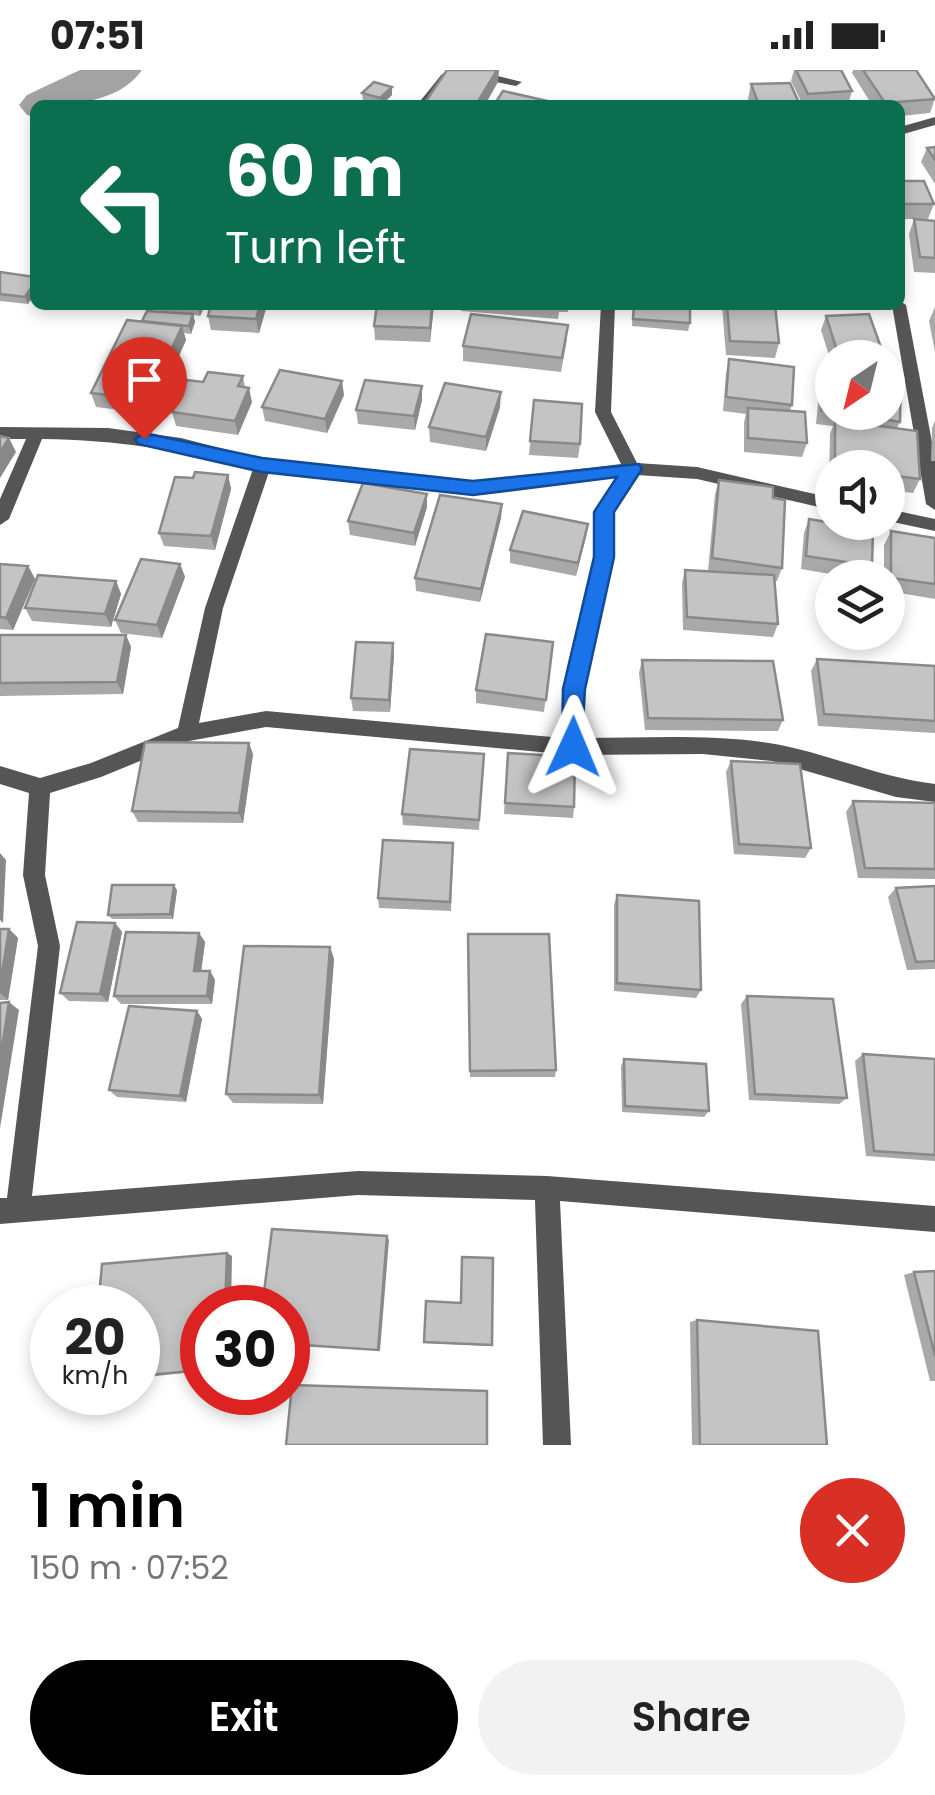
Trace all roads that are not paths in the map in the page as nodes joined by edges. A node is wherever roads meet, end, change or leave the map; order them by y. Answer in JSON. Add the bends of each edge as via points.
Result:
{"nodes":[{"id":1,"x":528,"y":70,"type":"edge"},
{"id":2,"x":426,"y":100,"type":"edge"},
{"id":3,"x":935,"y":121,"type":"edge"},
{"id":4,"x":905,"y":130,"type":"edge"},
{"id":5,"x":608,"y":310,"type":"edge"},
{"id":6,"x":900,"y":310,"type":"edge"},
{"id":7,"x":0,"y":433,"type":"edge"},
{"id":8,"x":36,"y":435,"type":"junction"},
{"id":9,"x":262,"y":465,"type":"junction"},
{"id":10,"x":632,"y":469,"type":"junction"},
{"id":11,"x":815,"y":500,"type":"edge"},
{"id":12,"x":935,"y":504,"type":"edge"},
{"id":13,"x":0,"y":519,"type":"edge"},
{"id":14,"x":905,"y":519,"type":"edge"},
{"id":15,"x":935,"y":525,"type":"edge"},
{"id":16,"x":187,"y":733,"type":"junction"},
{"id":17,"x":573,"y":747,"type":"junction"},
{"id":18,"x":0,"y":775,"type":"edge"},
{"id":19,"x":40,"y":786,"type":"junction"},
{"id":20,"x":935,"y":794,"type":"edge"},
{"id":21,"x":548,"y":1188,"type":"junction"},
{"id":22,"x":9,"y":1210,"type":"edge"},
{"id":23,"x":935,"y":1218,"type":"edge"},
{"id":24,"x":557,"y":1445,"type":"edge"}],
"edges":[{"from":1,"to":2,"type":"street","via":[[511,88],[484,75],[447,76]]},
{"from":3,"to":4,"type":"street"},
{"from":5,"to":10,"type":"street","via":[[603,412]]},
{"from":6,"to":12,"type":"street"},
{"from":7,"to":8,"type":"street"},
{"from":8,"to":9,"type":"street","via":[[108,434]]},
{"from":8,"to":13,"type":"street"},
{"from":9,"to":10,"type":"street","via":[[473,488]]},
{"from":9,"to":16,"type":"street","via":[[214,608]]},
{"from":10,"to":11,"type":"street","via":[[697,473]]},
{"from":10,"to":17,"type":"street","via":[[604,512],[604,557],[574,689]]},
{"from":14,"to":15,"type":"street"},
{"from":16,"to":17,"type":"street","via":[[266,720]]},
{"from":16,"to":19,"type":"street"},
{"from":17,"to":20,"type":"street","via":[[772,752]]},
{"from":18,"to":19,"type":"street"},
{"from":19,"to":22,"type":"street","via":[[34,875],[49,946]]},
{"from":21,"to":22,"type":"street","via":[[358,1183]]},
{"from":21,"to":23,"type":"street"},
{"from":21,"to":24,"type":"street"}]}
